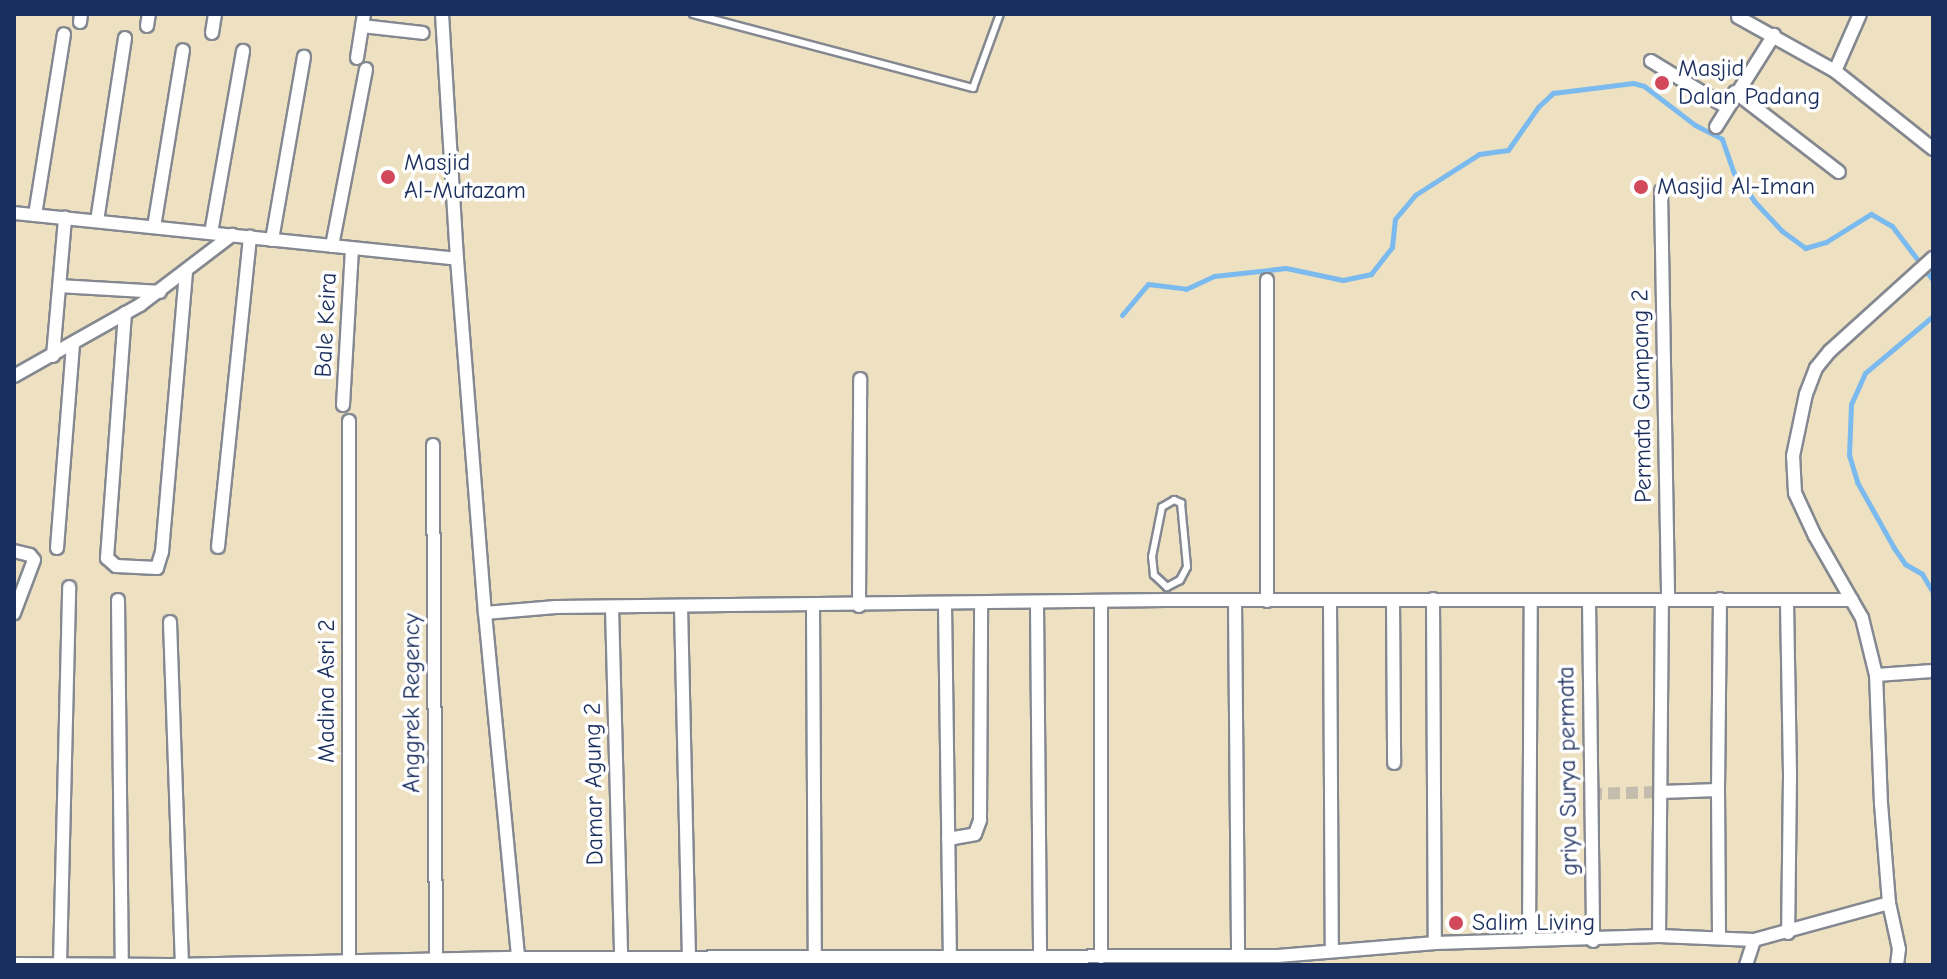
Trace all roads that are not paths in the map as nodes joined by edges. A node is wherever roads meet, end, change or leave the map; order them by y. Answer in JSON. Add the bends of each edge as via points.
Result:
{"nodes":[{"id":1,"x":215,"y":14,"type":"edge"},
{"id":2,"x":442,"y":14,"type":"edge"},
{"id":3,"x":693,"y":14,"type":"edge"},
{"id":4,"x":1000,"y":14,"type":"edge"},
{"id":5,"x":1860,"y":14,"type":"edge"},
{"id":6,"x":1738,"y":17,"type":"dead end"},
{"id":7,"x":363,"y":20,"type":"edge"},
{"id":8,"x":212,"y":33,"type":"dead end"},
{"id":9,"x":423,"y":33,"type":"dead end"},
{"id":10,"x":64,"y":34,"type":"dead end"},
{"id":11,"x":1774,"y":35,"type":"junction"},
{"id":12,"x":125,"y":38,"type":"dead end"},
{"id":13,"x":183,"y":50,"type":"dead end"},
{"id":14,"x":243,"y":51,"type":"dead end"},
{"id":15,"x":304,"y":57,"type":"dead end"},
{"id":16,"x":357,"y":58,"type":"dead end"},
{"id":17,"x":1651,"y":61,"type":"dead end"},
{"id":18,"x":366,"y":69,"type":"dead end"},
{"id":19,"x":1835,"y":71,"type":"junction"},
{"id":20,"x":1735,"y":92,"type":"junction"},
{"id":21,"x":1726,"y":107,"type":"junction"},
{"id":22,"x":1716,"y":127,"type":"dead end"},
{"id":23,"x":1933,"y":149,"type":"edge"},
{"id":24,"x":1839,"y":172,"type":"dead end"},
{"id":25,"x":1661,"y":191,"type":"dead end"},
{"id":26,"x":14,"y":213,"type":"edge"},
{"id":27,"x":35,"y":215,"type":"junction"},
{"id":28,"x":65,"y":218,"type":"junction"},
{"id":29,"x":97,"y":221,"type":"junction"},
{"id":30,"x":154,"y":227,"type":"junction"},
{"id":31,"x":211,"y":233,"type":"junction"},
{"id":32,"x":232,"y":235,"type":"junction"},
{"id":33,"x":250,"y":237,"type":"junction"},
{"id":34,"x":272,"y":240,"type":"junction"},
{"id":35,"x":332,"y":246,"type":"junction"},
{"id":36,"x":352,"y":248,"type":"junction"},
{"id":37,"x":457,"y":259,"type":"junction"},
{"id":38,"x":1931,"y":260,"type":"edge"},
{"id":39,"x":186,"y":271,"type":"junction"},
{"id":40,"x":1267,"y":280,"type":"dead end"},
{"id":41,"x":60,"y":286,"type":"junction"},
{"id":42,"x":160,"y":292,"type":"junction"},
{"id":43,"x":125,"y":313,"type":"junction"},
{"id":44,"x":73,"y":346,"type":"junction"},
{"id":45,"x":53,"y":356,"type":"junction"},
{"id":46,"x":14,"y":376,"type":"edge"},
{"id":47,"x":860,"y":379,"type":"dead end"},
{"id":48,"x":343,"y":405,"type":"dead end"},
{"id":49,"x":349,"y":421,"type":"dead end"},
{"id":50,"x":433,"y":445,"type":"dead end"},
{"id":51,"x":218,"y":547,"type":"dead end"},
{"id":52,"x":57,"y":548,"type":"dead end"},
{"id":53,"x":14,"y":551,"type":"edge"},
{"id":54,"x":69,"y":587,"type":"dead end"},
{"id":55,"x":1166,"y":594,"type":"junction"},
{"id":56,"x":1433,"y":599,"type":"junction"},
{"id":57,"x":1720,"y":599,"type":"junction"},
{"id":58,"x":118,"y":600,"type":"dead end"},
{"id":59,"x":1330,"y":600,"type":"junction"},
{"id":60,"x":1393,"y":600,"type":"junction"},
{"id":61,"x":1531,"y":600,"type":"junction"},
{"id":62,"x":1589,"y":600,"type":"junction"},
{"id":63,"x":1665,"y":600,"type":"junction"},
{"id":64,"x":1852,"y":600,"type":"junction"},
{"id":65,"x":1235,"y":601,"type":"junction"},
{"id":66,"x":1267,"y":601,"type":"junction"},
{"id":67,"x":1787,"y":602,"type":"junction"},
{"id":68,"x":1101,"y":603,"type":"junction"},
{"id":69,"x":1037,"y":604,"type":"junction"},
{"id":70,"x":945,"y":605,"type":"junction"},
{"id":71,"x":981,"y":605,"type":"junction"},
{"id":72,"x":681,"y":606,"type":"junction"},
{"id":73,"x":813,"y":606,"type":"junction"},
{"id":74,"x":859,"y":606,"type":"junction"},
{"id":75,"x":612,"y":607,"type":"junction"},
{"id":76,"x":14,"y":613,"type":"edge"},
{"id":77,"x":485,"y":613,"type":"junction"},
{"id":78,"x":170,"y":622,"type":"dead end"},
{"id":79,"x":1932,"y":671,"type":"edge"},
{"id":80,"x":1876,"y":675,"type":"junction"},
{"id":81,"x":1394,"y":763,"type":"dead end"},
{"id":82,"x":1718,"y":790,"type":"junction"},
{"id":83,"x":1661,"y":792,"type":"junction"},
{"id":84,"x":948,"y":839,"type":"junction"},
{"id":85,"x":1889,"y":903,"type":"junction"},
{"id":86,"x":1788,"y":933,"type":"junction"},
{"id":87,"x":1659,"y":936,"type":"junction"},
{"id":88,"x":1719,"y":937,"type":"junction"},
{"id":89,"x":1529,"y":940,"type":"junction"},
{"id":90,"x":1754,"y":940,"type":"junction"},
{"id":91,"x":1593,"y":941,"type":"junction"},
{"id":92,"x":1435,"y":943,"type":"junction"},
{"id":93,"x":1352,"y":950,"type":"junction"},
{"id":94,"x":1332,"y":951,"type":"junction"},
{"id":95,"x":1238,"y":956,"type":"junction"},
{"id":96,"x":950,"y":957,"type":"junction"},
{"id":97,"x":1040,"y":957,"type":"junction"},
{"id":98,"x":1101,"y":957,"type":"junction"},
{"id":99,"x":518,"y":958,"type":"junction"},
{"id":100,"x":819,"y":959,"type":"edge"},
{"id":101,"x":621,"y":960,"type":"junction"},
{"id":102,"x":349,"y":961,"type":"junction"},
{"id":103,"x":436,"y":961,"type":"junction"},
{"id":104,"x":689,"y":961,"type":"edge"},
{"id":105,"x":762,"y":961,"type":"edge"},
{"id":106,"x":917,"y":961,"type":"edge"},
{"id":107,"x":1068,"y":961,"type":"edge"},
{"id":108,"x":1188,"y":961,"type":"edge"},
{"id":109,"x":502,"y":962,"type":"edge"},
{"id":110,"x":540,"y":962,"type":"edge"},
{"id":111,"x":646,"y":962,"type":"edge"},
{"id":112,"x":331,"y":963,"type":"edge"},
{"id":113,"x":384,"y":963,"type":"edge"},
{"id":114,"x":600,"y":963,"type":"edge"},
{"id":115,"x":14,"y":964,"type":"edge"},
{"id":116,"x":60,"y":964,"type":"edge"},
{"id":117,"x":81,"y":964,"type":"edge"},
{"id":118,"x":208,"y":964,"type":"edge"},
{"id":119,"x":253,"y":964,"type":"edge"},
{"id":120,"x":283,"y":964,"type":"edge"},
{"id":121,"x":122,"y":965,"type":"edge"},
{"id":122,"x":170,"y":965,"type":"edge"},
{"id":123,"x":182,"y":965,"type":"edge"},
{"id":124,"x":1353,"y":965,"type":"edge"},
{"id":125,"x":1746,"y":965,"type":"edge"},
{"id":126,"x":1897,"y":965,"type":"edge"}],
"edges":[{"from":1,"to":8,"type":"street"},
{"from":2,"to":37,"type":"street"},
{"from":3,"to":4,"type":"lane","via":[[973,88]]},
{"from":5,"to":19,"type":"street"},
{"from":6,"to":11,"type":"street"},
{"from":7,"to":9,"type":"street"},
{"from":7,"to":16,"type":"street"},
{"from":10,"to":27,"type":"street"},
{"from":11,"to":19,"type":"street"},
{"from":11,"to":20,"type":"street"},
{"from":12,"to":29,"type":"street"},
{"from":13,"to":30,"type":"street"},
{"from":14,"to":31,"type":"street"},
{"from":15,"to":34,"type":"street"},
{"from":17,"to":21,"type":"street"},
{"from":18,"to":35,"type":"street"},
{"from":19,"to":23,"type":"street"},
{"from":20,"to":21,"type":"street"},
{"from":20,"to":24,"type":"street"},
{"from":21,"to":22,"type":"street"},
{"from":25,"to":63,"type":"street","name":"Permata Gumpang 2"},
{"from":26,"to":27,"type":"street"},
{"from":27,"to":28,"type":"street"},
{"from":28,"to":29,"type":"street"},
{"from":28,"to":41,"type":"street"},
{"from":29,"to":30,"type":"street"},
{"from":30,"to":31,"type":"street"},
{"from":31,"to":32,"type":"street"},
{"from":32,"to":33,"type":"street"},
{"from":32,"to":39,"type":"street"},
{"from":33,"to":34,"type":"street"},
{"from":33,"to":51,"type":"street"},
{"from":34,"to":35,"type":"street"},
{"from":35,"to":36,"type":"street"},
{"from":36,"to":37,"type":"street"},
{"from":36,"to":48,"type":"street","name":"Bale Keira"},
{"from":37,"to":77,"type":"street"},
{"from":38,"to":64,"type":"street","via":[[1830,351],[1806,394],[1792,479]]},
{"from":39,"to":42,"type":"street"},
{"from":39,"to":43,"type":"street","via":[[157,568],[116,566],[107,558]]},
{"from":40,"to":66,"type":"street"},
{"from":41,"to":42,"type":"street"},
{"from":41,"to":45,"type":"street"},
{"from":42,"to":43,"type":"street"},
{"from":43,"to":44,"type":"street"},
{"from":44,"to":45,"type":"street"},
{"from":44,"to":52,"type":"street"},
{"from":45,"to":46,"type":"street"},
{"from":47,"to":74,"type":"street"},
{"from":49,"to":102,"type":"street","name":"Madina Asri 2"},
{"from":50,"to":103,"type":"street","name":"Anggrek Regency"},
{"from":53,"to":76,"type":"street","via":[[34,560]]},
{"from":54,"to":116,"type":"street"},
{"from":55,"to":55,"type":"lane","via":[[1154,575],[1152,557],[1162,507],[1174,500],[1181,503],[1187,567]]},
{"from":55,"to":65,"type":"street"},
{"from":55,"to":68,"type":"street"},
{"from":56,"to":60,"type":"street"},
{"from":56,"to":61,"type":"street"},
{"from":56,"to":92,"type":"street"},
{"from":57,"to":63,"type":"street"},
{"from":57,"to":67,"type":"street"},
{"from":57,"to":82,"type":"street"},
{"from":58,"to":121,"type":"street"},
{"from":59,"to":60,"type":"street"},
{"from":59,"to":66,"type":"street"},
{"from":59,"to":94,"type":"street"},
{"from":60,"to":81,"type":"street"},
{"from":61,"to":62,"type":"street"},
{"from":61,"to":89,"type":"street"},
{"from":62,"to":63,"type":"street"},
{"from":62,"to":91,"type":"street","name":"griya Surya permata"},
{"from":63,"to":83,"type":"street","name":"Permata Gumpang 2"},
{"from":64,"to":67,"type":"street"},
{"from":64,"to":80,"type":"street","via":[[1862,618]]},
{"from":65,"to":66,"type":"street"},
{"from":65,"to":95,"type":"street"},
{"from":67,"to":86,"type":"street"},
{"from":68,"to":69,"type":"street"},
{"from":68,"to":98,"type":"street"},
{"from":69,"to":71,"type":"street"},
{"from":69,"to":97,"type":"street"},
{"from":70,"to":71,"type":"street"},
{"from":70,"to":74,"type":"street"},
{"from":70,"to":84,"type":"street"},
{"from":71,"to":84,"type":"street","via":[[980,820],[975,834]]},
{"from":72,"to":73,"type":"street"},
{"from":72,"to":75,"type":"street"},
{"from":72,"to":104,"type":"street"},
{"from":73,"to":74,"type":"street"},
{"from":73,"to":100,"type":"street"},
{"from":75,"to":77,"type":"street"},
{"from":75,"to":101,"type":"street","name":"Damar Agung 2"},
{"from":77,"to":99,"type":"street"},
{"from":78,"to":123,"type":"street"},
{"from":79,"to":80,"type":"street"},
{"from":80,"to":85,"type":"street"},
{"from":82,"to":83,"type":"street"},
{"from":82,"to":88,"type":"street"},
{"from":83,"to":87,"type":"street","name":"Permata Gumpang 2"},
{"from":84,"to":96,"type":"street"},
{"from":85,"to":86,"type":"street"},
{"from":85,"to":126,"type":"street","via":[[1899,949]]},
{"from":86,"to":90,"type":"street"},
{"from":87,"to":88,"type":"street"},
{"from":87,"to":91,"type":"street"},
{"from":88,"to":90,"type":"street"},
{"from":89,"to":91,"type":"street"},
{"from":89,"to":92,"type":"street"},
{"from":90,"to":125,"type":"street"},
{"from":92,"to":93,"type":"street"},
{"from":93,"to":94,"type":"street"},
{"from":93,"to":124,"type":"street"},
{"from":94,"to":95,"type":"street"},
{"from":95,"to":108,"type":"street"},
{"from":96,"to":97,"type":"street"},
{"from":96,"to":106,"type":"street"},
{"from":97,"to":107,"type":"street"},
{"from":98,"to":107,"type":"street"},
{"from":98,"to":108,"type":"street"},
{"from":99,"to":109,"type":"street"},
{"from":99,"to":110,"type":"street"},
{"from":100,"to":105,"type":"street"},
{"from":100,"to":106,"type":"street"},
{"from":101,"to":111,"type":"street"},
{"from":101,"to":114,"type":"street"},
{"from":102,"to":112,"type":"street"},
{"from":102,"to":113,"type":"street"},
{"from":103,"to":109,"type":"street"},
{"from":103,"to":113,"type":"street"},
{"from":104,"to":105,"type":"street"},
{"from":104,"to":111,"type":"street"},
{"from":110,"to":114,"type":"street"},
{"from":112,"to":120,"type":"street"},
{"from":115,"to":116,"type":"street"},
{"from":116,"to":117,"type":"street"},
{"from":117,"to":121,"type":"street"},
{"from":118,"to":119,"type":"street"},
{"from":118,"to":123,"type":"street"},
{"from":119,"to":120,"type":"street"},
{"from":121,"to":122,"type":"street"},
{"from":122,"to":123,"type":"street"}]}
